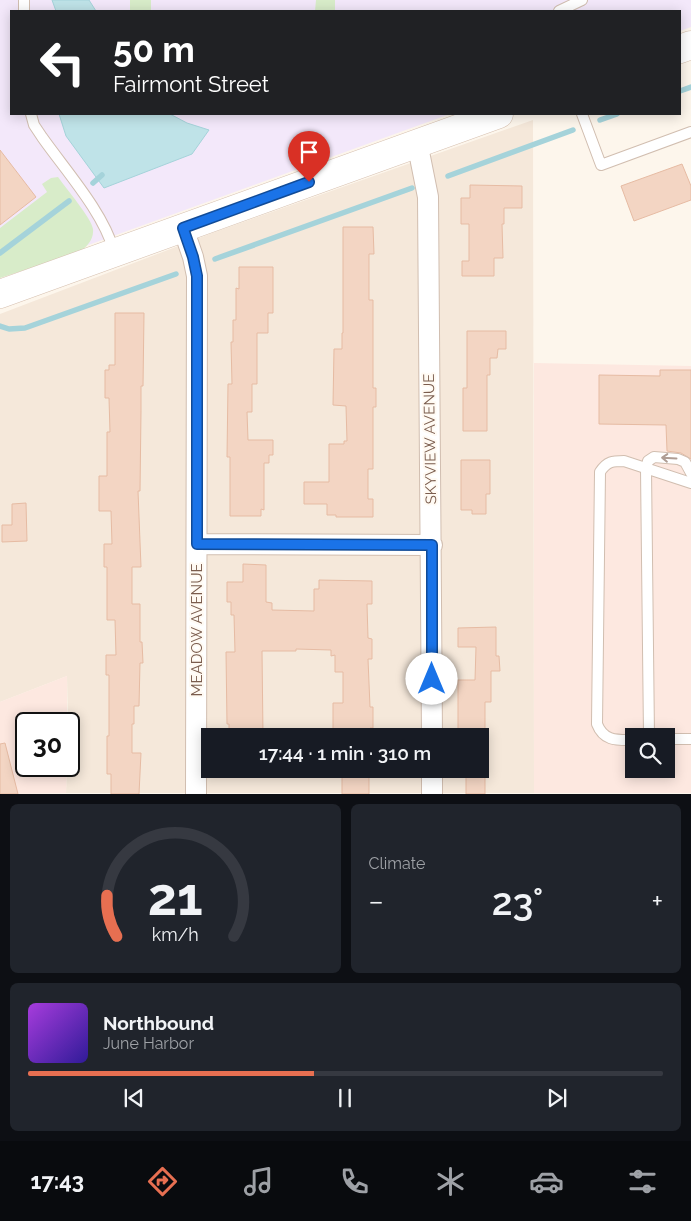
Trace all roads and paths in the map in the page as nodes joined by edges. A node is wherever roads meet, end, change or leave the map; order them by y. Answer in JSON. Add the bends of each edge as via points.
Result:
{"nodes":[{"id":1,"x":582,"y":0,"type":"edge"},
{"id":2,"x":561,"y":10,"type":"edge"},
{"id":3,"x":32,"y":115,"type":"edge"},
{"id":4,"x":496,"y":115,"type":"edge"},
{"id":5,"x":582,"y":115,"type":"edge"},
{"id":6,"x":691,"y":132,"type":"edge"},
{"id":7,"x":417,"y":142,"type":"junction"},
{"id":8,"x":183,"y":228,"type":"junction"},
{"id":9,"x":114,"y":253,"type":"junction"},
{"id":10,"x":0,"y":294,"type":"edge"},
{"id":11,"x":646,"y":469,"type":"junction"},
{"id":12,"x":691,"y":473,"type":"edge"},
{"id":13,"x":691,"y":484,"type":"edge"},
{"id":14,"x":197,"y":544,"type":"junction"},
{"id":15,"x":432,"y":545,"type":"junction"},
{"id":16,"x":432,"y":728,"type":"edge"},
{"id":17,"x":649,"y":728,"type":"edge"},
{"id":18,"x":675,"y":739,"type":"edge"},
{"id":19,"x":691,"y":739,"type":"edge"},
{"id":20,"x":625,"y":740,"type":"edge"},
{"id":21,"x":432,"y":778,"type":"edge"},
{"id":22,"x":196,"y":794,"type":"edge"},
{"id":23,"x":432,"y":794,"type":"edge"}],
"edges":[{"from":1,"to":2,"type":"lane"},
{"from":3,"to":9,"type":"lane","via":[[42,137],[101,219]]},
{"from":4,"to":7,"type":"main road"},
{"from":5,"to":6,"type":"lane","via":[[602,165]]},
{"from":7,"to":8,"type":"main road"},
{"from":7,"to":15,"type":"street","name":"SKYVIEW AVENUE","via":[[428,197]]},
{"from":8,"to":9,"type":"main road"},
{"from":8,"to":14,"type":"street","name":"MEADOW AVENUE","via":[[197,276]]},
{"from":9,"to":10,"type":"main road"},
{"from":12,"to":11,"type":"lane","one_way":true,"via":[[685,462],[678,459],[654,457],[648,461]]},
{"from":11,"to":13,"type":"lane"},
{"from":11,"to":17,"type":"lane"},
{"from":11,"to":20,"type":"lane","via":[[624,461],[613,461],[604,466],[599,479],[597,724],[609,739]]},
{"from":14,"to":15,"type":"street"},
{"from":14,"to":22,"type":"street","name":"MEADOW AVENUE"},
{"from":15,"to":16,"type":"street","name":"SKYVIEW AVENUE"},
{"from":18,"to":19,"type":"lane"},
{"from":21,"to":23,"type":"street"}]}
